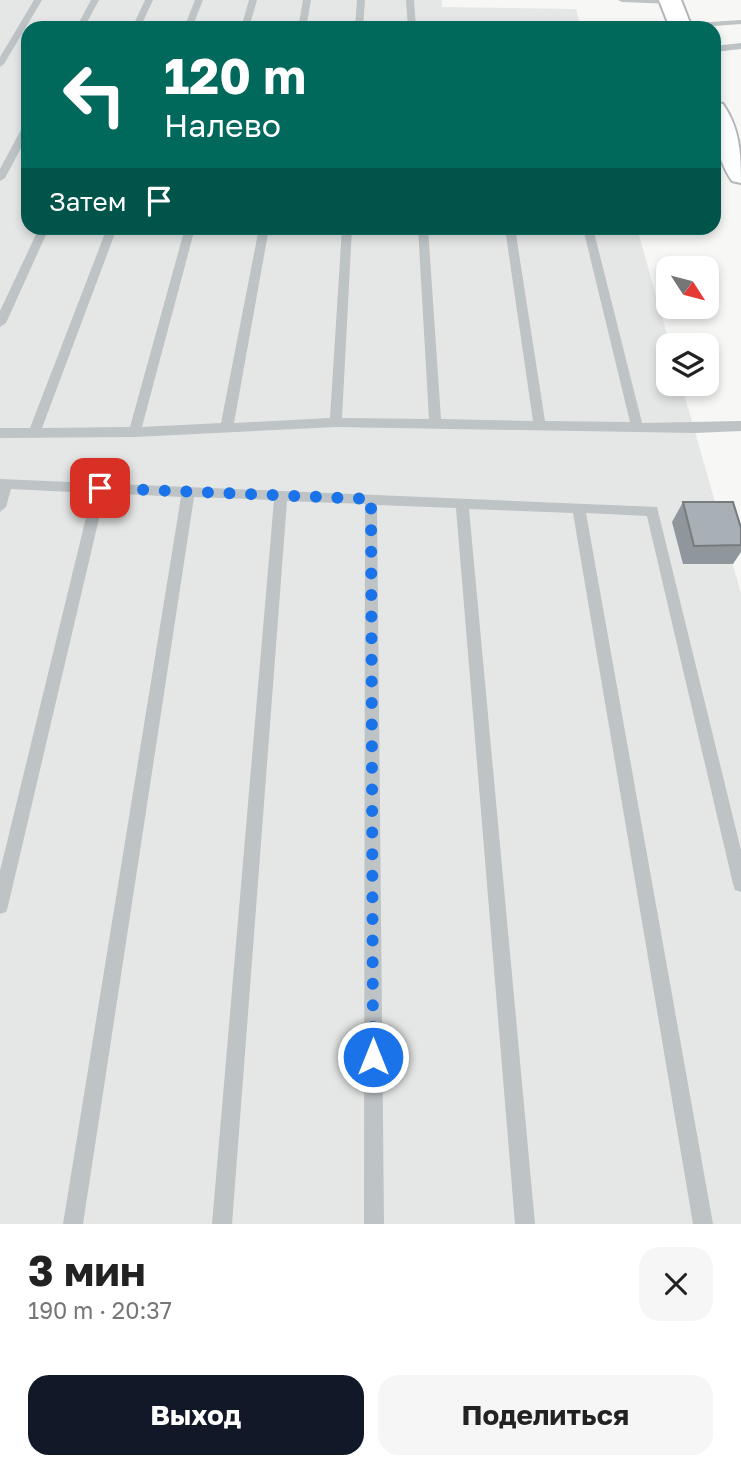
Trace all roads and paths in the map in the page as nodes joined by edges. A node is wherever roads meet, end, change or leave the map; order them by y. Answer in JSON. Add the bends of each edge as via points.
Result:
{"nodes":[{"id":1,"x":38,"y":0,"type":"edge"},
{"id":2,"x":95,"y":0,"type":"edge"},
{"id":3,"x":149,"y":0,"type":"edge"},
{"id":4,"x":199,"y":0,"type":"edge"},
{"id":5,"x":253,"y":0,"type":"edge"},
{"id":6,"x":307,"y":0,"type":"edge"},
{"id":7,"x":361,"y":0,"type":"edge"},
{"id":8,"x":410,"y":0,"type":"edge"},
{"id":9,"x":622,"y":0,"type":"edge"},
{"id":10,"x":671,"y":1,"type":"edge"},
{"id":11,"x":26,"y":21,"type":"edge"},
{"id":12,"x":84,"y":21,"type":"edge"},
{"id":13,"x":139,"y":21,"type":"edge"},
{"id":14,"x":191,"y":21,"type":"edge"},
{"id":15,"x":247,"y":21,"type":"edge"},
{"id":16,"x":303,"y":21,"type":"edge"},
{"id":17,"x":360,"y":21,"type":"edge"},
{"id":18,"x":412,"y":21,"type":"edge"},
{"id":19,"x":679,"y":21,"type":"edge"},
{"id":20,"x":741,"y":22,"type":"edge"},
{"id":21,"x":721,"y":24,"type":"edge"},
{"id":22,"x":21,"y":29,"type":"edge"},
{"id":23,"x":741,"y":47,"type":"edge"},
{"id":24,"x":721,"y":48,"type":"edge"},
{"id":25,"x":0,"y":64,"type":"edge"},
{"id":26,"x":721,"y":126,"type":"edge"},
{"id":27,"x":21,"y":139,"type":"edge"},
{"id":28,"x":741,"y":175,"type":"edge"},
{"id":29,"x":0,"y":178,"type":"edge"},
{"id":30,"x":41,"y":235,"type":"edge"},
{"id":31,"x":109,"y":235,"type":"edge"},
{"id":32,"x":189,"y":235,"type":"edge"},
{"id":33,"x":263,"y":235,"type":"edge"},
{"id":34,"x":347,"y":235,"type":"edge"},
{"id":35,"x":423,"y":235,"type":"edge"},
{"id":36,"x":511,"y":235,"type":"edge"},
{"id":37,"x":590,"y":235,"type":"edge"},
{"id":38,"x":0,"y":323,"type":"edge"},
{"id":39,"x":336,"y":422,"type":"junction"},
{"id":40,"x":435,"y":423,"type":"junction"},
{"id":41,"x":227,"y":425,"type":"junction"},
{"id":42,"x":540,"y":425,"type":"junction"},
{"id":43,"x":741,"y":426,"type":"edge"},
{"id":44,"x":637,"y":427,"type":"junction"},
{"id":45,"x":135,"y":432,"type":"junction"},
{"id":46,"x":0,"y":433,"type":"edge"},
{"id":47,"x":34,"y":433,"type":"junction"},
{"id":48,"x":3,"y":484,"type":"edge"},
{"id":49,"x":100,"y":488,"type":"junction"},
{"id":50,"x":188,"y":492,"type":"junction"},
{"id":51,"x":281,"y":496,"type":"junction"},
{"id":52,"x":371,"y":499,"type":"junction"},
{"id":53,"x":462,"y":503,"type":"junction"},
{"id":54,"x":0,"y":507,"type":"edge"},
{"id":55,"x":579,"y":508,"type":"junction"},
{"id":56,"x":741,"y":884,"type":"edge"},
{"id":57,"x":0,"y":906,"type":"edge"},
{"id":58,"x":73,"y":1224,"type":"edge"},
{"id":59,"x":222,"y":1224,"type":"edge"},
{"id":60,"x":374,"y":1224,"type":"edge"},
{"id":61,"x":526,"y":1224,"type":"edge"},
{"id":62,"x":702,"y":1224,"type":"edge"}],
"edges":[{"from":1,"to":11,"type":"lane"},
{"from":2,"to":12,"type":"lane"},
{"from":3,"to":13,"type":"lane"},
{"from":4,"to":14,"type":"lane"},
{"from":5,"to":15,"type":"lane"},
{"from":6,"to":16,"type":"lane"},
{"from":7,"to":17,"type":"lane"},
{"from":8,"to":18,"type":"lane"},
{"from":9,"to":10,"type":"lane"},
{"from":10,"to":19,"type":"highway"},
{"from":20,"to":21,"type":"lane"},
{"from":22,"to":25,"type":"lane"},
{"from":23,"to":24,"type":"lane"},
{"from":26,"to":28,"type":"highway"},
{"from":27,"to":29,"type":"lane"},
{"from":30,"to":38,"type":"lane"},
{"from":31,"to":47,"type":"lane"},
{"from":32,"to":45,"type":"lane"},
{"from":33,"to":41,"type":"lane"},
{"from":34,"to":39,"type":"lane"},
{"from":35,"to":40,"type":"lane"},
{"from":36,"to":42,"type":"lane"},
{"from":37,"to":44,"type":"lane"},
{"from":39,"to":40,"type":"lane"},
{"from":39,"to":41,"type":"lane"},
{"from":40,"to":42,"type":"lane"},
{"from":41,"to":45,"type":"lane"},
{"from":42,"to":44,"type":"lane"},
{"from":43,"to":44,"type":"lane"},
{"from":45,"to":47,"type":"lane"},
{"from":46,"to":47,"type":"lane"},
{"from":48,"to":49,"type":"lane"},
{"from":48,"to":54,"type":"lane"},
{"from":49,"to":50,"type":"lane"},
{"from":49,"to":57,"type":"lane"},
{"from":50,"to":51,"type":"lane"},
{"from":50,"to":58,"type":"lane"},
{"from":51,"to":52,"type":"lane"},
{"from":51,"to":59,"type":"lane"},
{"from":52,"to":53,"type":"lane"},
{"from":52,"to":60,"type":"lane"},
{"from":53,"to":55,"type":"lane"},
{"from":53,"to":61,"type":"lane"},
{"from":55,"to":56,"type":"lane","via":[[652,511]]},
{"from":55,"to":62,"type":"lane"}]}
